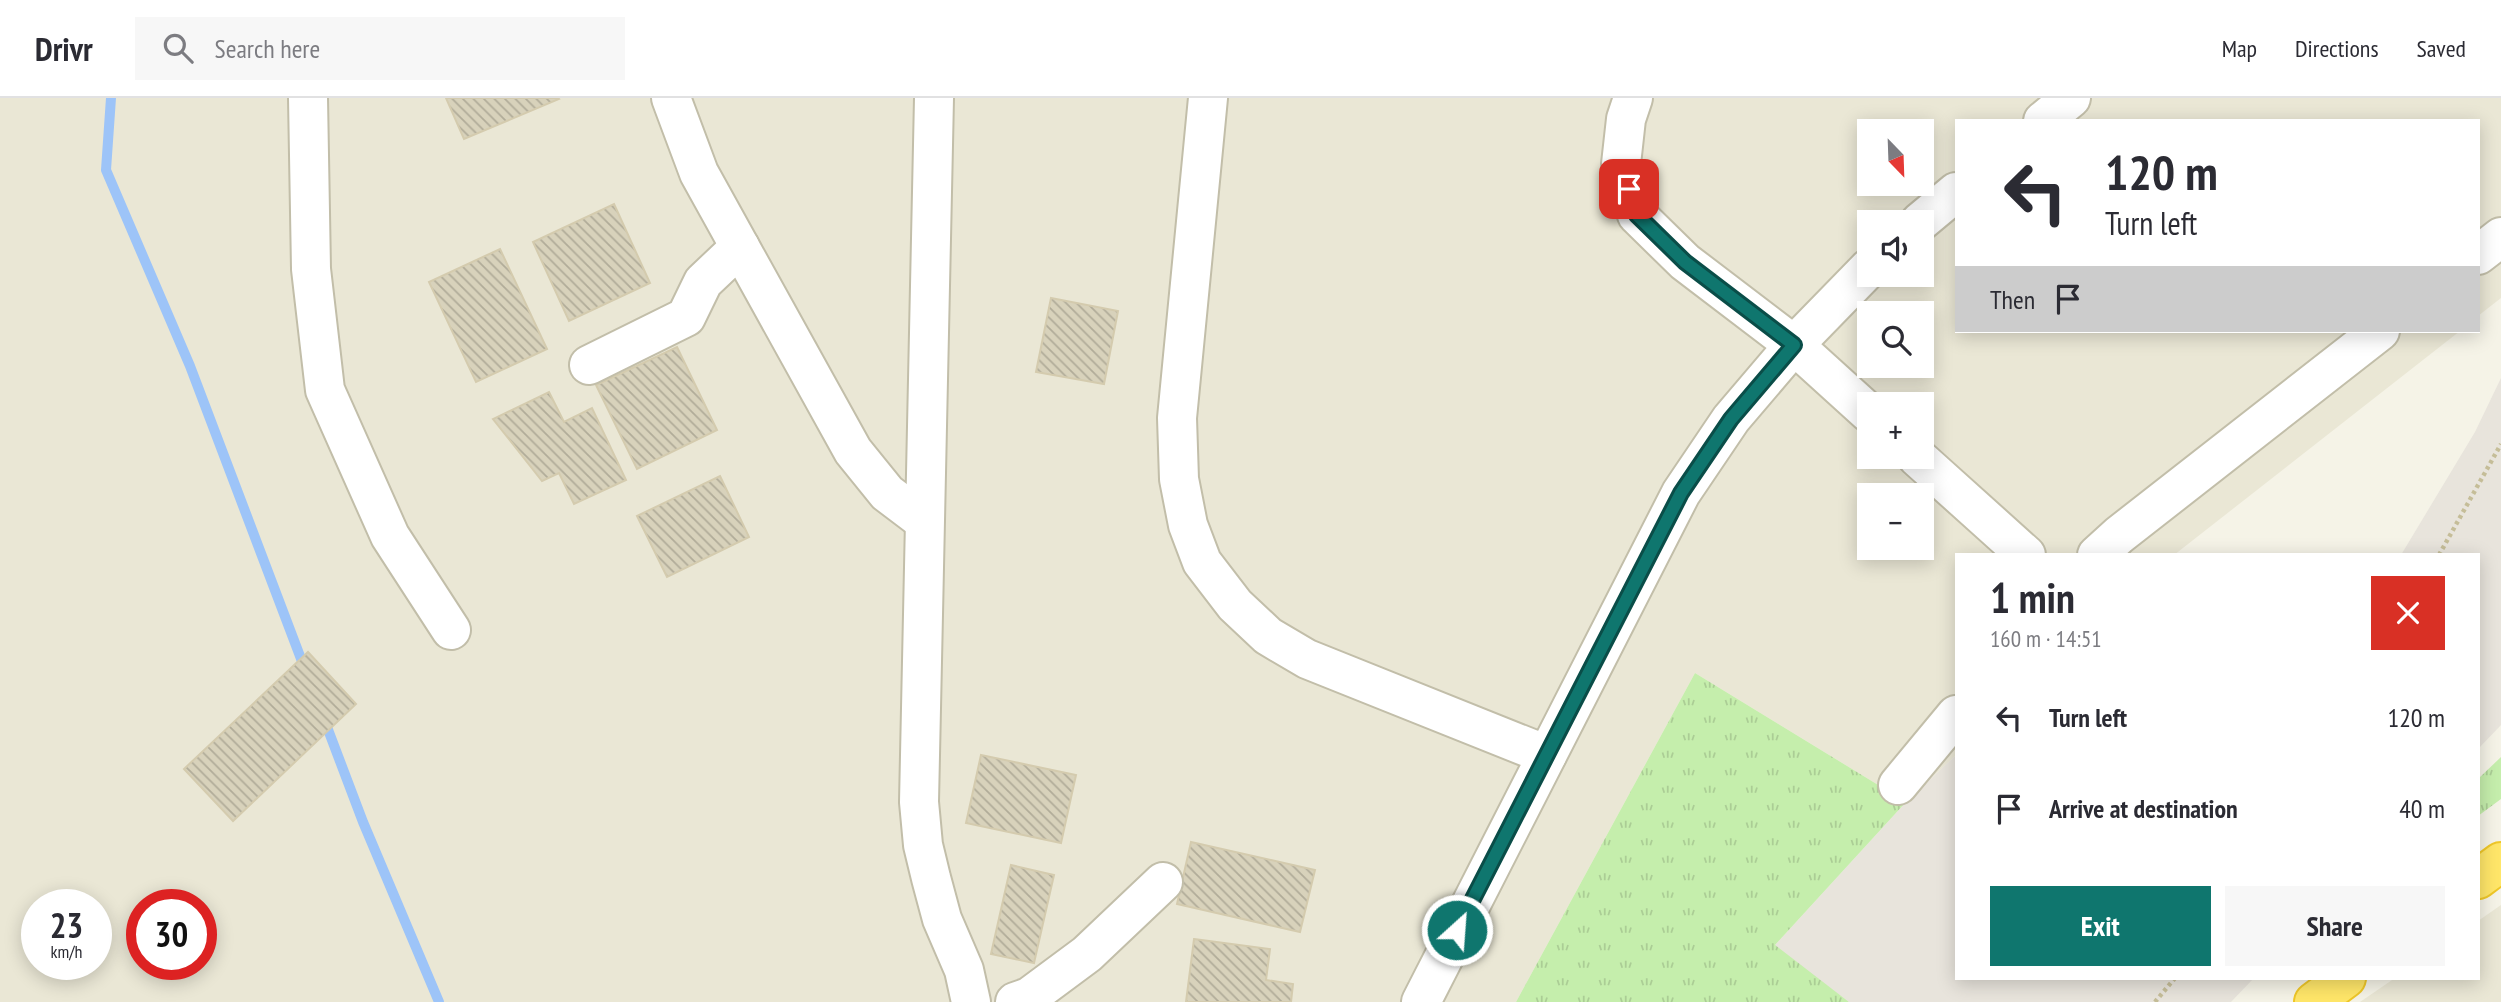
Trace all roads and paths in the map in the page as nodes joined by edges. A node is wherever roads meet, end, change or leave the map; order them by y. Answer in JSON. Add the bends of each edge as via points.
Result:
{"nodes":[{"id":1,"x":308,"y":98,"type":"edge"},
{"id":2,"x":671,"y":98,"type":"edge"},
{"id":3,"x":934,"y":98,"type":"edge"},
{"id":4,"x":1208,"y":98,"type":"edge"},
{"id":5,"x":1633,"y":98,"type":"edge"},
{"id":6,"x":2071,"y":98,"type":"edge"},
{"id":7,"x":2045,"y":119,"type":"edge"},
{"id":8,"x":1955,"y":193,"type":"edge"},
{"id":9,"x":1934,"y":210,"type":"edge"},
{"id":10,"x":2501,"y":237,"type":"edge"},
{"id":11,"x":740,"y":247,"type":"junction"},
{"id":12,"x":2480,"y":253,"type":"edge"},
{"id":13,"x":1857,"y":280,"type":"edge"},
{"id":14,"x":2377,"y":333,"type":"edge"},
{"id":15,"x":1794,"y":345,"type":"junction"},
{"id":16,"x":589,"y":365,"type":"dead end"},
{"id":17,"x":1857,"y":402,"type":"edge"},
{"id":18,"x":2501,"y":444,"type":"edge"},
{"id":19,"x":1930,"y":469,"type":"edge"},
{"id":20,"x":924,"y":521,"type":"junction"},
{"id":21,"x":2024,"y":553,"type":"edge"},
{"id":22,"x":2099,"y":553,"type":"edge"},
{"id":23,"x":2440,"y":553,"type":"edge"},
{"id":24,"x":451,"y":630,"type":"dead end"},
{"id":25,"x":1955,"y":716,"type":"edge"},
{"id":26,"x":1547,"y":755,"type":"junction"},
{"id":27,"x":1898,"y":785,"type":"dead end"},
{"id":28,"x":2501,"y":862,"type":"edge"},
{"id":29,"x":2480,"y":878,"type":"edge"},
{"id":30,"x":1163,"y":882,"type":"dead end"},
{"id":31,"x":2173,"y":980,"type":"edge"},
{"id":32,"x":2343,"y":980,"type":"edge"},
{"id":33,"x":971,"y":1002,"type":"edge"},
{"id":34,"x":1015,"y":1002,"type":"edge"},
{"id":35,"x":1421,"y":1002,"type":"edge"},
{"id":36,"x":2155,"y":1002,"type":"edge"},
{"id":37,"x":2314,"y":1002,"type":"edge"}],
"edges":[{"from":1,"to":24,"type":"street","via":[[311,269],[325,390],[390,536]]},
{"from":2,"to":11,"type":"street","via":[[699,173]]},
{"from":3,"to":20,"type":"street"},
{"from":4,"to":26,"type":"street","via":[[1177,418],[1179,479],[1188,525],[1202,562],[1235,605],[1268,636],[1307,659]]},
{"from":5,"to":15,"type":"street","via":[[1621,164],[1637,215],[1685,262]]},
{"from":6,"to":7,"type":"street"},
{"from":8,"to":9,"type":"street"},
{"from":10,"to":12,"type":"street"},
{"from":11,"to":16,"type":"street","via":[[703,282],[686,317]]},
{"from":11,"to":20,"type":"street","via":[[853,451],[887,494]]},
{"from":13,"to":15,"type":"street"},
{"from":14,"to":22,"type":"street"},
{"from":15,"to":17,"type":"street"},
{"from":15,"to":26,"type":"street","via":[[1731,419],[1681,493]]},
{"from":18,"to":23,"type":"path"},
{"from":19,"to":21,"type":"street"},
{"from":20,"to":33,"type":"street","via":[[920,823],[931,878]]},
{"from":25,"to":27,"type":"street"},
{"from":26,"to":35,"type":"street"},
{"from":28,"to":29,"type":"highway"},
{"from":30,"to":34,"type":"street","via":[[1087,954]]},
{"from":31,"to":36,"type":"path"},
{"from":32,"to":37,"type":"highway"}]}
